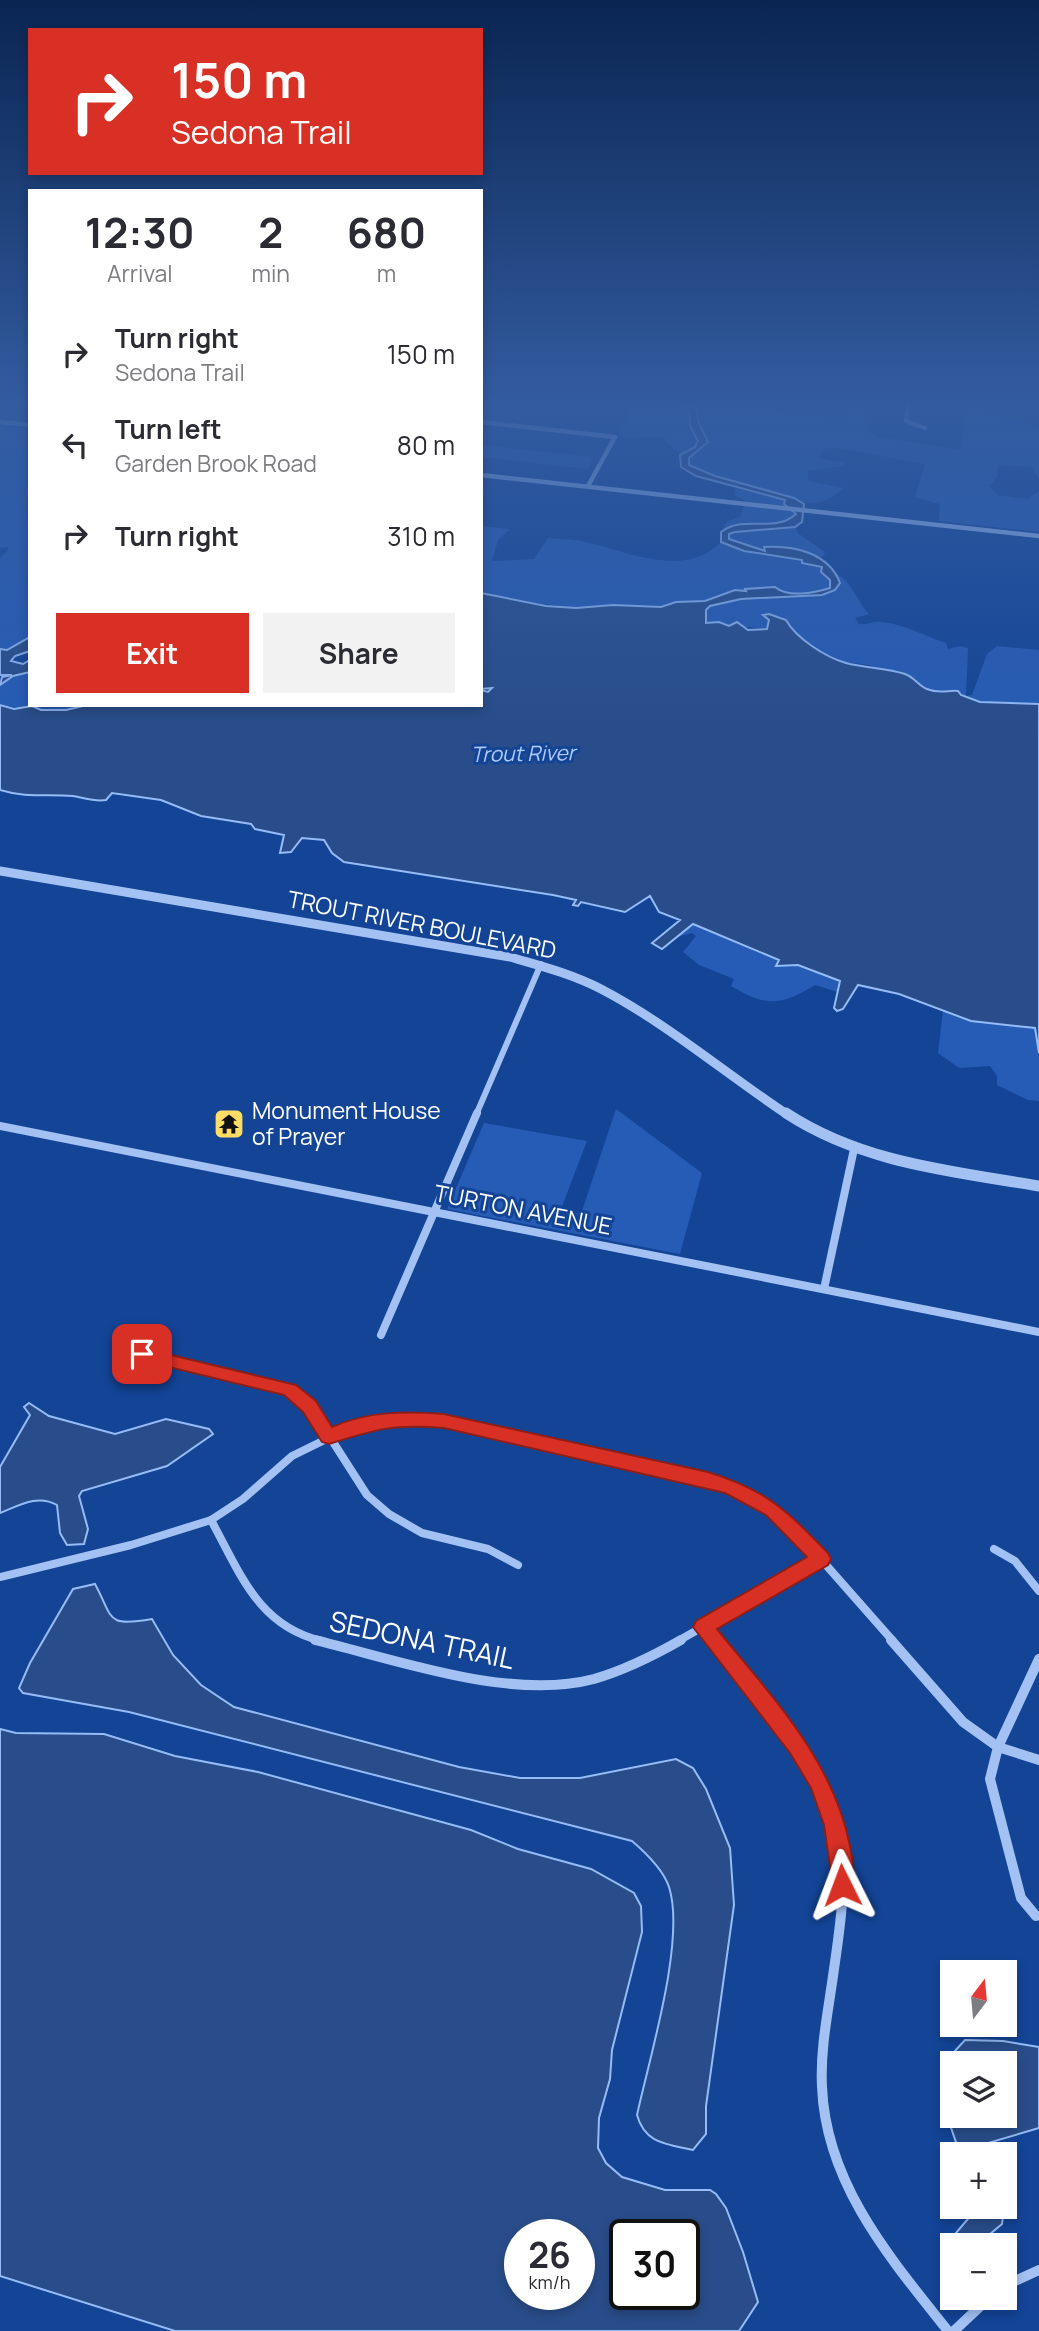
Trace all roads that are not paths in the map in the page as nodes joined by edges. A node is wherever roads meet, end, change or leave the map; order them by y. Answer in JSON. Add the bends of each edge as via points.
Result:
{"nodes":[{"id":1,"x":850,"y":515,"type":"edge"},
{"id":2,"x":1039,"y":536,"type":"edge"},
{"id":3,"x":0,"y":870,"type":"edge"},
{"id":4,"x":541,"y":964,"type":"junction"},
{"id":5,"x":0,"y":1126,"type":"edge"},
{"id":6,"x":854,"y":1149,"type":"junction"},
{"id":7,"x":1039,"y":1186,"type":"edge"},
{"id":8,"x":433,"y":1212,"type":"junction"},
{"id":9,"x":824,"y":1289,"type":"junction"},
{"id":10,"x":1039,"y":1332,"type":"edge"},
{"id":11,"x":381,"y":1335,"type":"dead end"},
{"id":12,"x":124,"y":1359,"type":"dead end"},
{"id":13,"x":329,"y":1437,"type":"junction"},
{"id":14,"x":211,"y":1520,"type":"junction"},
{"id":15,"x":994,"y":1549,"type":"dead end"},
{"id":16,"x":821,"y":1559,"type":"junction"},
{"id":17,"x":518,"y":1565,"type":"dead end"},
{"id":18,"x":0,"y":1577,"type":"edge"},
{"id":19,"x":1039,"y":1591,"type":"edge"},
{"id":20,"x":703,"y":1627,"type":"junction"},
{"id":21,"x":1039,"y":1659,"type":"edge"},
{"id":22,"x":998,"y":1747,"type":"junction"},
{"id":23,"x":1039,"y":1760,"type":"edge"},
{"id":24,"x":1035,"y":1916,"type":"dead end"},
{"id":25,"x":1039,"y":2270,"type":"edge"},
{"id":26,"x":1017,"y":2280,"type":"edge"},
{"id":27,"x":976,"y":2310,"type":"edge"},
{"id":28,"x":948,"y":2331,"type":"edge"},
{"id":29,"x":954,"y":2331,"type":"edge"}],
"edges":[{"from":1,"to":2,"type":"street"},
{"from":3,"to":4,"type":"street","name":"TROUT RIVER BOULEVARD"},
{"from":4,"to":6,"type":"street","name":"TROUT RIVER BOULEVARD","via":[[616,995],[797,1119]]},
{"from":4,"to":8,"type":"street"},
{"from":5,"to":8,"type":"street","name":"TURTON AVENUE"},
{"from":6,"to":7,"type":"street","name":"TROUT RIVER BOULEVARD"},
{"from":6,"to":9,"type":"street"},
{"from":8,"to":9,"type":"street","name":"TURTON AVENUE"},
{"from":8,"to":11,"type":"street"},
{"from":9,"to":10,"type":"street","name":"TURTON AVENUE"},
{"from":12,"to":13,"type":"street","via":[[142,1354],[278,1385],[300,1396]]},
{"from":13,"to":14,"type":"street","via":[[292,1456]]},
{"from":13,"to":16,"type":"street","via":[[375,1421],[425,1418],[708,1480],[772,1509]]},
{"from":13,"to":17,"type":"street","via":[[367,1495],[391,1517],[431,1536],[505,1553]]},
{"from":14,"to":18,"type":"street"},
{"from":14,"to":20,"type":"street","name":"SEDONA TRAIL","via":[[259,1605],[282,1628],[475,1679],[531,1686],[593,1679],[646,1660]]},
{"from":15,"to":19,"type":"street","via":[[1015,1561]]},
{"from":16,"to":20,"type":"street","name":"SEDONA TRAIL"},
{"from":16,"to":22,"type":"street","via":[[963,1722]]},
{"from":20,"to":28,"type":"street","via":[[798,1746],[820,1783],[835,1825],[842,1862],[842,1908],[823,2059],[825,2120],[833,2156],[868,2227]]},
{"from":21,"to":22,"type":"street"},
{"from":22,"to":23,"type":"street"},
{"from":22,"to":24,"type":"street","via":[[990,1779],[992,1794],[1021,1898]]},
{"from":25,"to":26,"type":"street"},
{"from":27,"to":29,"type":"street"}]}
